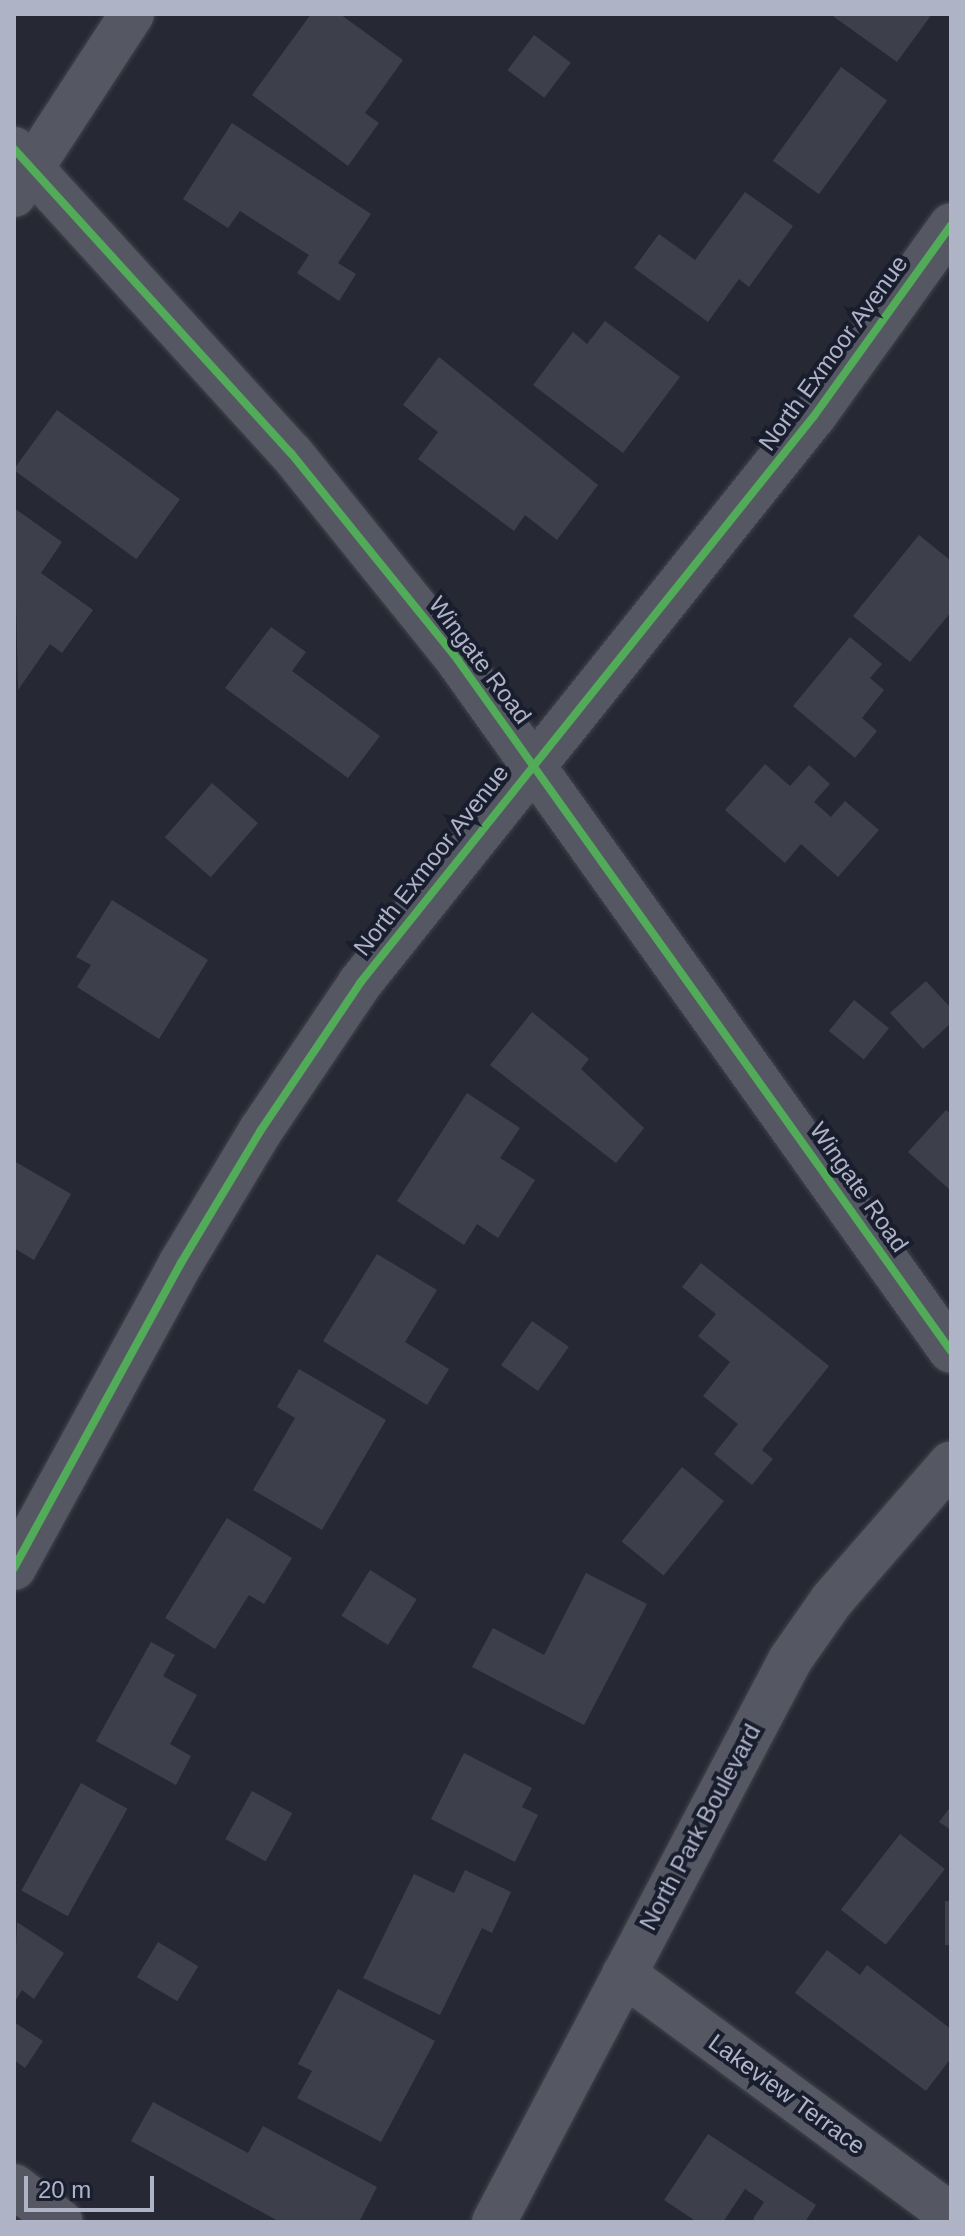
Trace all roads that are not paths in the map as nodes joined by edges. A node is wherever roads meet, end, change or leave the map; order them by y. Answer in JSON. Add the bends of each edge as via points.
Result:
{"nodes":[{"id":1,"x":132,"y":14,"type":"edge"},
{"id":2,"x":20,"y":170,"type":"edge"},
{"id":3,"x":951,"y":225,"type":"edge"},
{"id":4,"x":533,"y":764,"type":"junction"},
{"id":5,"x":951,"y":1351,"type":"edge"},
{"id":6,"x":951,"y":1463,"type":"edge"},
{"id":7,"x":14,"y":1568,"type":"edge"},
{"id":8,"x":624,"y":1974,"type":"junction"},
{"id":9,"x":14,"y":2186,"type":"edge"},
{"id":10,"x":951,"y":2215,"type":"edge"},
{"id":11,"x":61,"y":2222,"type":"edge"},
{"id":12,"x":494,"y":2222,"type":"edge"}],
"edges":[{"from":1,"to":2,"type":"street"},
{"from":2,"to":4,"type":"street","name":"Wingate Road","via":[[291,453]]},
{"from":3,"to":4,"type":"street","name":"North Exmoor Avenue","via":[[814,416]]},
{"from":4,"to":5,"type":"street","name":"Wingate Road"},
{"from":4,"to":7,"type":"street","name":"North Exmoor Avenue","via":[[369,971],[261,1130]]},
{"from":6,"to":8,"type":"street","name":"North Park Boulevard","via":[[832,1600],[790,1660]]},
{"from":8,"to":10,"type":"street","name":"Lakeview Terrace"},
{"from":8,"to":12,"type":"street","name":"North Park Boulevard"},
{"from":9,"to":11,"type":"street"}]}
